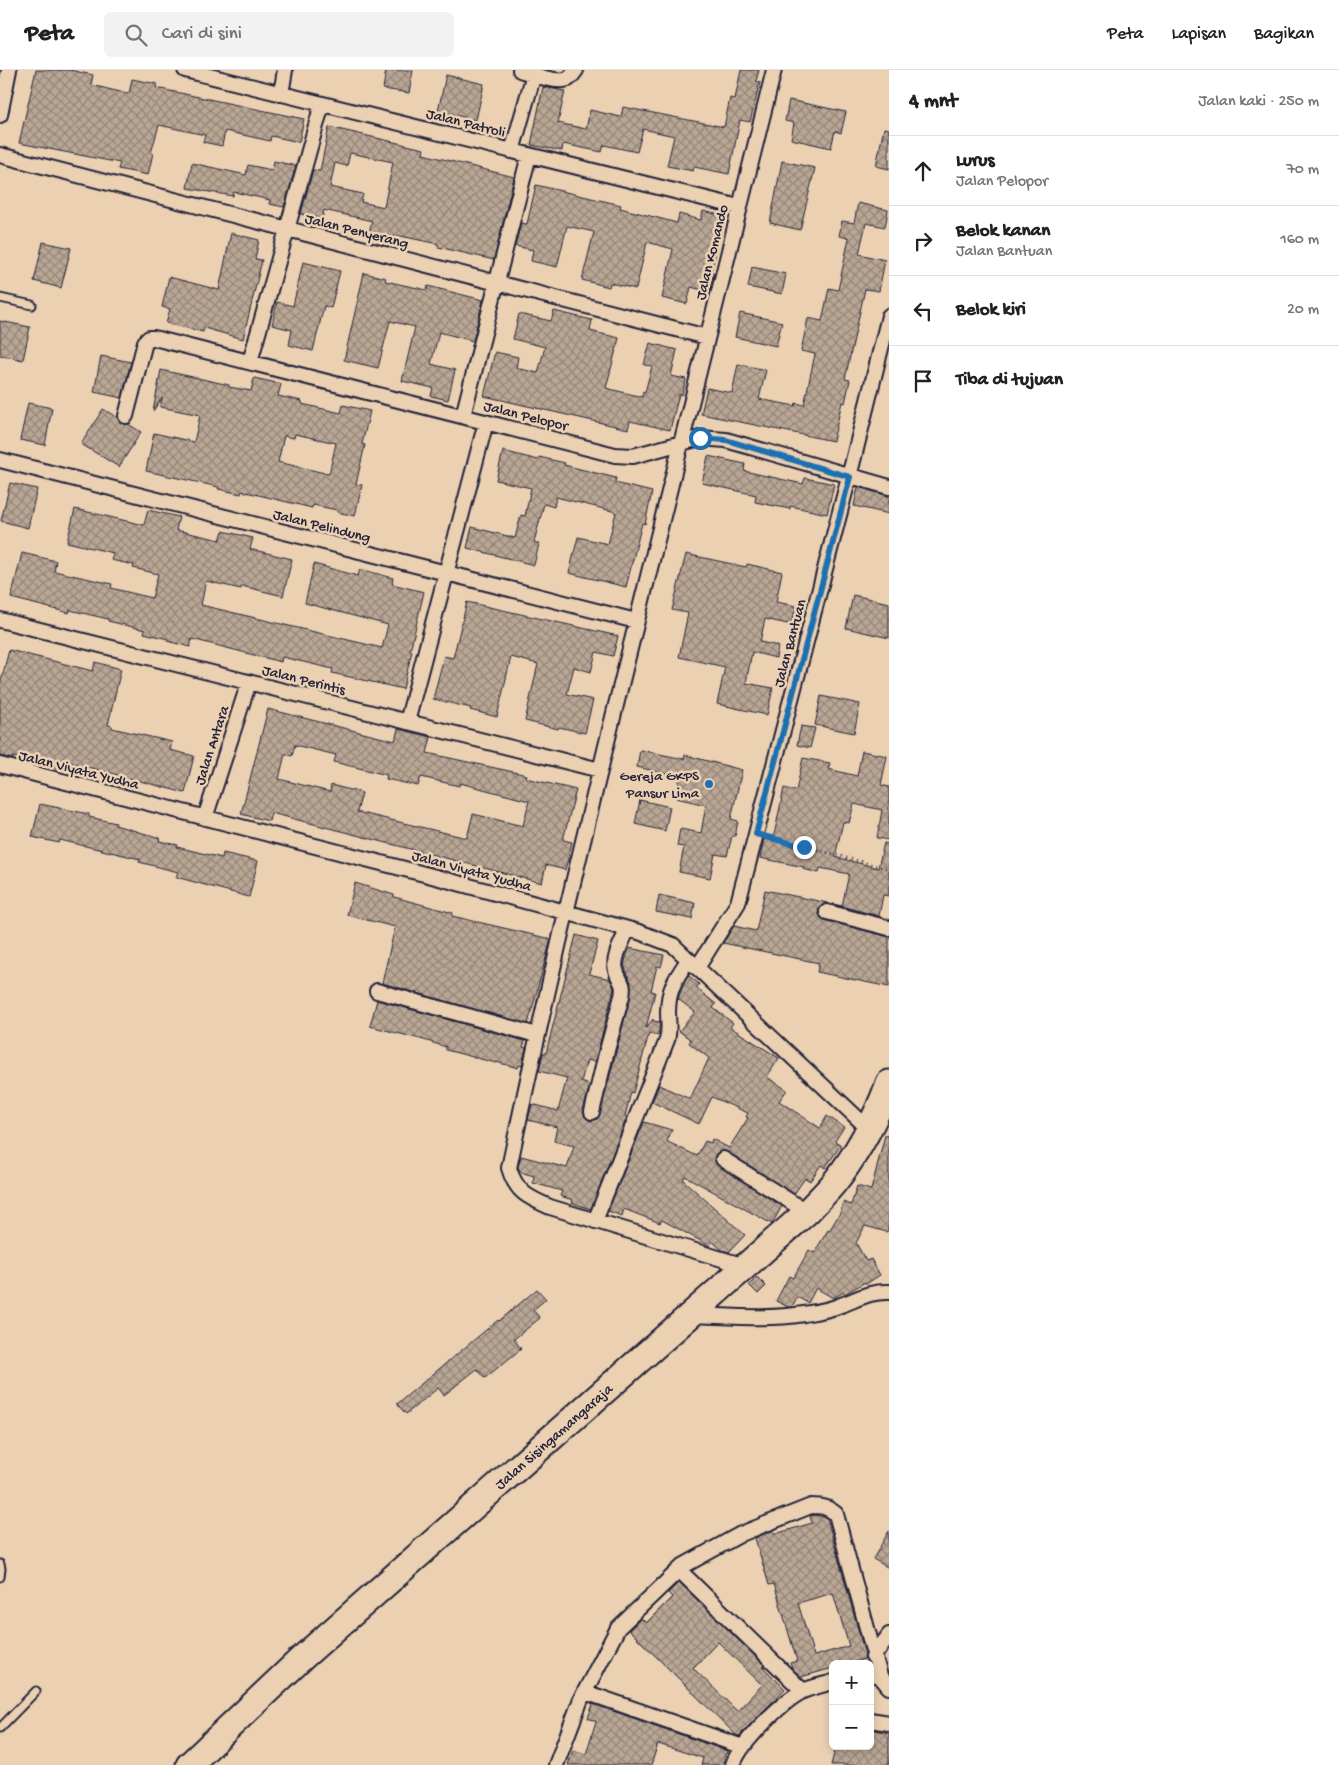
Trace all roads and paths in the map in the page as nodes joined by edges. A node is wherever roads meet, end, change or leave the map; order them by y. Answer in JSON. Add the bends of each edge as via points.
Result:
{"nodes":[{"id":1,"x":9,"y":70,"type":"edge"},
{"id":2,"x":185,"y":70,"type":"edge"},
{"id":3,"x":285,"y":70,"type":"edge"},
{"id":4,"x":576,"y":70,"type":"edge"},
{"id":5,"x":774,"y":70,"type":"edge"},
{"id":6,"x":527,"y":72,"type":"edge"},
{"id":7,"x":2,"y":94,"type":"edge"},
{"id":8,"x":281,"y":94,"type":"junction"},
{"id":9,"x":322,"y":104,"type":"junction"},
{"id":10,"x":0,"y":115,"type":"edge"},
{"id":11,"x":512,"y":150,"type":"junction"},
{"id":12,"x":0,"y":155,"type":"edge"},
{"id":13,"x":530,"y":155,"type":"junction"},
{"id":14,"x":739,"y":207,"type":"junction"},
{"id":15,"x":287,"y":229,"type":"junction"},
{"id":16,"x":497,"y":283,"type":"junction"},
{"id":17,"x":0,"y":298,"type":"edge"},
{"id":18,"x":32,"y":306,"type":"dead end"},
{"id":19,"x":889,"y":316,"type":"edge"},
{"id":20,"x":707,"y":337,"type":"junction"},
{"id":21,"x":250,"y":362,"type":"junction"},
{"id":22,"x":126,"y":416,"type":"dead end"},
{"id":23,"x":463,"y":416,"type":"junction"},
{"id":24,"x":486,"y":422,"type":"junction"},
{"id":25,"x":680,"y":442,"type":"junction"},
{"id":26,"x":0,"y":460,"type":"edge"},
{"id":27,"x":850,"y":477,"type":"junction"},
{"id":28,"x":889,"y":487,"type":"edge"},
{"id":29,"x":446,"y":573,"type":"junction"},
{"id":30,"x":0,"y":620,"type":"edge"},
{"id":31,"x":636,"y":621,"type":"junction"},
{"id":32,"x":249,"y":682,"type":"junction"},
{"id":33,"x":407,"y":722,"type":"junction"},
{"id":34,"x":0,"y":765,"type":"edge"},
{"id":35,"x":600,"y":770,"type":"junction"},
{"id":36,"x":205,"y":818,"type":"junction"},
{"id":37,"x":756,"y":834,"type":"junction"},
{"id":38,"x":889,"y":869,"type":"edge"},
{"id":39,"x":566,"y":912,"type":"junction"},
{"id":40,"x":827,"y":912,"type":"dead end"},
{"id":41,"x":889,"y":928,"type":"edge"},
{"id":42,"x":628,"y":929,"type":"junction"},
{"id":43,"x":693,"y":964,"type":"junction"},
{"id":44,"x":377,"y":991,"type":"dead end"},
{"id":45,"x":537,"y":1035,"type":"junction"},
{"id":46,"x":888,"y":1086,"type":"edge"},
{"id":47,"x":592,"y":1112,"type":"dead end"},
{"id":48,"x":869,"y":1128,"type":"junction"},
{"id":49,"x":723,"y":1159,"type":"dead end"},
{"id":50,"x":807,"y":1212,"type":"junction"},
{"id":51,"x":595,"y":1220,"type":"junction"},
{"id":52,"x":745,"y":1266,"type":"junction"},
{"id":53,"x":889,"y":1292,"type":"edge"},
{"id":54,"x":691,"y":1314,"type":"junction"},
{"id":55,"x":0,"y":1564,"type":"edge"},
{"id":56,"x":679,"y":1570,"type":"junction"},
{"id":57,"x":0,"y":1577,"type":"edge"},
{"id":58,"x":889,"y":1635,"type":"edge"},
{"id":59,"x":873,"y":1657,"type":"junction"},
{"id":60,"x":875,"y":1675,"type":"edge"},
{"id":61,"x":829,"y":1683,"type":"edge"},
{"id":62,"x":889,"y":1687,"type":"edge"},
{"id":63,"x":36,"y":1691,"type":"dead end"},
{"id":64,"x":803,"y":1691,"type":"junction"},
{"id":65,"x":585,"y":1692,"type":"junction"},
{"id":66,"x":874,"y":1721,"type":"edge"},
{"id":67,"x":889,"y":1723,"type":"edge"},
{"id":68,"x":0,"y":1728,"type":"edge"},
{"id":69,"x":743,"y":1747,"type":"junction"},
{"id":70,"x":189,"y":1765,"type":"edge"},
{"id":71,"x":556,"y":1765,"type":"edge"},
{"id":72,"x":733,"y":1765,"type":"edge"}],
"edges":[{"from":1,"to":7,"type":"street"},
{"from":2,"to":8,"type":"street","name":"Jalan Patroli"},
{"from":3,"to":8,"type":"street"},
{"from":4,"to":6,"type":"street","via":[[568,79],[559,80]]},
{"from":5,"to":14,"type":"street","name":"Jalan Komando"},
{"from":6,"to":11,"type":"street"},
{"from":7,"to":10,"type":"street"},
{"from":8,"to":9,"type":"street","name":"Jalan Patroli"},
{"from":9,"to":11,"type":"street","name":"Jalan Patroli"},
{"from":9,"to":15,"type":"street"},
{"from":11,"to":13,"type":"street","name":"Jalan Patroli"},
{"from":12,"to":15,"type":"street","name":"Jalan Penyerang"},
{"from":13,"to":14,"type":"street","name":"Jalan Patroli"},
{"from":13,"to":16,"type":"street"},
{"from":14,"to":20,"type":"street","name":"Jalan Komando"},
{"from":15,"to":16,"type":"street","name":"Jalan Penyerang"},
{"from":15,"to":21,"type":"street"},
{"from":16,"to":20,"type":"street","name":"Jalan Penyerang"},
{"from":16,"to":23,"type":"street"},
{"from":17,"to":18,"type":"lane"},
{"from":19,"to":27,"type":"street","name":"Jalan Bantuan"},
{"from":20,"to":25,"type":"street","name":"Jalan Komando"},
{"from":21,"to":22,"type":"street","name":"Jalan Pelopor","via":[[149,338],[145,342]]},
{"from":21,"to":23,"type":"street","name":"Jalan Pelopor"},
{"from":23,"to":24,"type":"street","name":"Jalan Pelopor"},
{"from":24,"to":25,"type":"street","name":"Jalan Pelopor","via":[[615,455],[633,456]]},
{"from":24,"to":29,"type":"street"},
{"from":25,"to":27,"type":"street","name":"Jalan Pelopor","via":[[700,438],[726,440]]},
{"from":25,"to":31,"type":"street"},
{"from":26,"to":29,"type":"street","name":"Jalan Pelindung"},
{"from":27,"to":28,"type":"street","name":"Jalan Pelopor"},
{"from":27,"to":37,"type":"street","name":"Jalan Bantuan"},
{"from":29,"to":31,"type":"street","name":"Jalan Pelindung"},
{"from":29,"to":33,"type":"street"},
{"from":30,"to":32,"type":"street","name":"Jalan Perintis"},
{"from":31,"to":35,"type":"street"},
{"from":32,"to":33,"type":"street","name":"Jalan Perintis"},
{"from":32,"to":36,"type":"street","name":"Jalan Antara"},
{"from":33,"to":35,"type":"street","name":"Jalan Perintis"},
{"from":34,"to":36,"type":"street","name":"Jalan Viyata Yudha"},
{"from":35,"to":39,"type":"street"},
{"from":36,"to":39,"type":"street","name":"Jalan Viyata Yudha"},
{"from":37,"to":38,"type":"path"},
{"from":37,"to":43,"type":"street","name":"Jalan Bantuan","via":[[738,903]]},
{"from":39,"to":42,"type":"street","name":"Jalan Viyata Yudha"},
{"from":39,"to":45,"type":"street"},
{"from":40,"to":41,"type":"street"},
{"from":42,"to":43,"type":"street","name":"Jalan Viyata Yudha","via":[[672,945]]},
{"from":42,"to":47,"type":"street","via":[[615,961],[616,972],[624,988]]},
{"from":43,"to":48,"type":"street","name":"Jalan Viyata Yudha"},
{"from":43,"to":51,"type":"street","name":"Jalan Bantuan","via":[[670,989],[670,1031]]},
{"from":44,"to":45,"type":"street"},
{"from":45,"to":51,"type":"street","via":[[509,1168],[513,1182],[530,1198]]},
{"from":46,"to":48,"type":"highway","name":"Jalan Sisingamangaraja"},
{"from":48,"to":50,"type":"highway","name":"Jalan Sisingamangaraja","via":[[834,1182]]},
{"from":49,"to":50,"type":"street"},
{"from":50,"to":52,"type":"highway","name":"Jalan Sisingamangaraja"},
{"from":51,"to":52,"type":"street"},
{"from":52,"to":54,"type":"highway","name":"Jalan Sisingamangaraja"},
{"from":53,"to":54,"type":"street","via":[[862,1296],[840,1306],[804,1314],[769,1318]]},
{"from":54,"to":70,"type":"highway","name":"Jalan Sisingamangaraja","via":[[302,1658]]},
{"from":55,"to":57,"type":"lane"},
{"from":56,"to":59,"type":"street","via":[[741,1534],[811,1506],[830,1508],[836,1514]]},
{"from":56,"to":64,"type":"street"},
{"from":56,"to":65,"type":"street","via":[[618,1628]]},
{"from":58,"to":59,"type":"street"},
{"from":59,"to":60,"type":"street"},
{"from":60,"to":62,"type":"street"},
{"from":61,"to":64,"type":"street"},
{"from":63,"to":68,"type":"lane"},
{"from":64,"to":69,"type":"street","via":[[785,1704]]},
{"from":65,"to":69,"type":"street"},
{"from":65,"to":71,"type":"street"},
{"from":66,"to":67,"type":"street"},
{"from":69,"to":72,"type":"street"}]}
